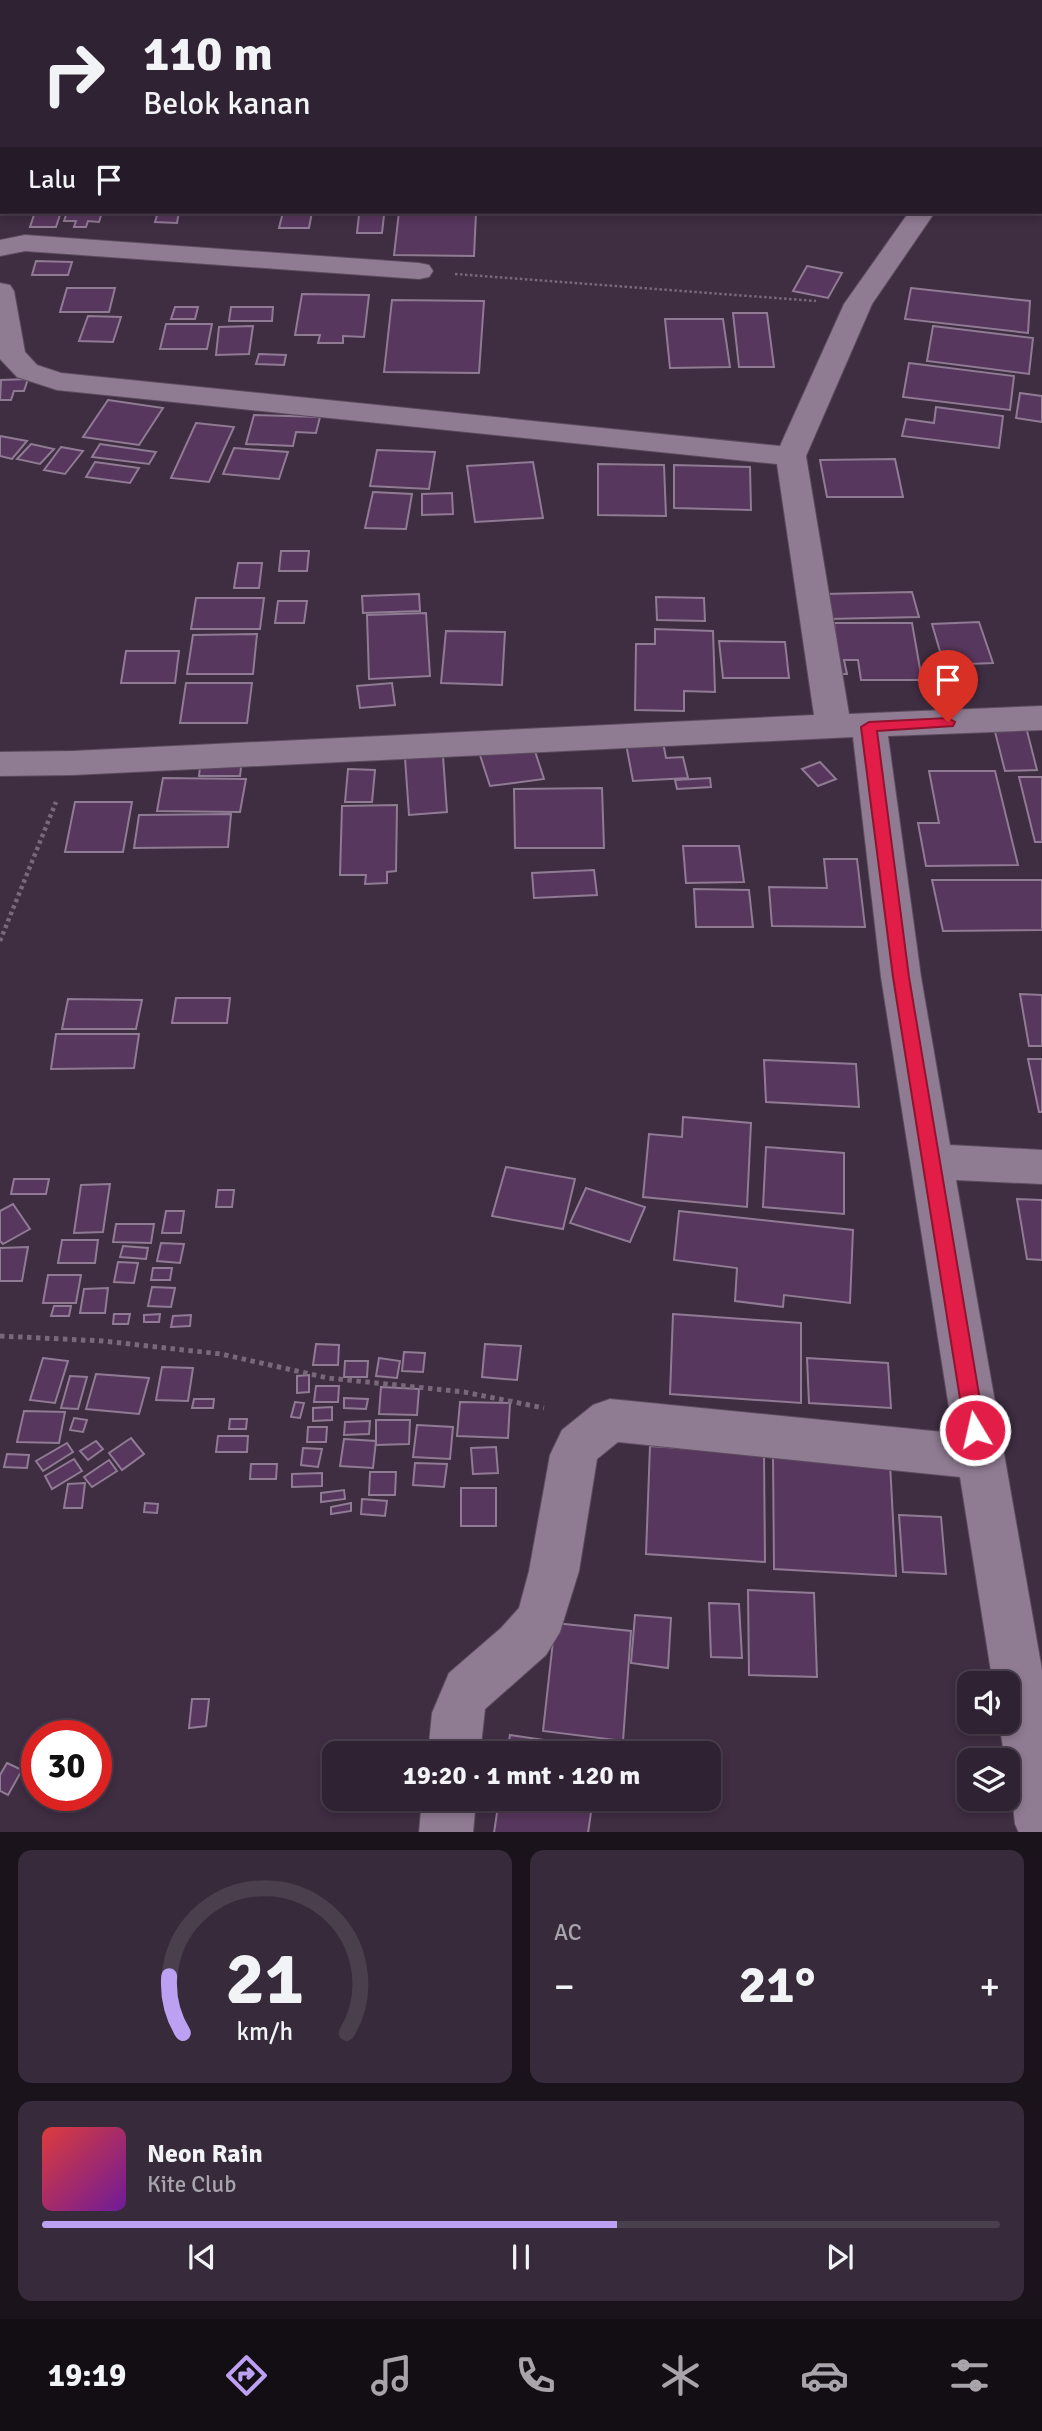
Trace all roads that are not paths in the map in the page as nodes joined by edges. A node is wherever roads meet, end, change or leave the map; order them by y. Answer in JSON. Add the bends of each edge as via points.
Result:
{"nodes":[{"id":1,"x":921,"y":214,"type":"edge"},
{"id":2,"x":0,"y":248,"type":"edge"},
{"id":3,"x":419,"y":271,"type":"road end"},
{"id":4,"x":0,"y":291,"type":"edge"},
{"id":5,"x":791,"y":456,"type":"junction"},
{"id":6,"x":1042,"y":718,"type":"edge"},
{"id":7,"x":852,"y":727,"type":"junction"},
{"id":8,"x":0,"y":764,"type":"edge"},
{"id":9,"x":933,"y":1162,"type":"junction"},
{"id":10,"x":1042,"y":1167,"type":"edge"},
{"id":11,"x":979,"y":1457,"type":"junction"},
{"id":12,"x":455,"y":1741,"type":"edge"},
{"id":13,"x":448,"y":1811,"type":"edge"},
{"id":14,"x":1042,"y":1824,"type":"edge"},
{"id":15,"x":446,"y":1832,"type":"edge"}],
"edges":[{"from":1,"to":5,"type":"street","via":[[858,304]]},
{"from":2,"to":3,"type":"street","via":[[24,243]]},
{"from":4,"to":5,"type":"street","via":[[11,354],[27,371],[57,381]]},
{"from":5,"to":7,"type":"street"},
{"from":6,"to":7,"type":"street"},
{"from":7,"to":8,"type":"street"},
{"from":7,"to":9,"type":"street"},
{"from":9,"to":10,"type":"street"},
{"from":9,"to":11,"type":"street"},
{"from":11,"to":12,"type":"street","via":[[610,1420],[574,1455],[552,1573],[536,1628],[466,1692]]},
{"from":11,"to":14,"type":"street"},
{"from":13,"to":15,"type":"street"}]}
